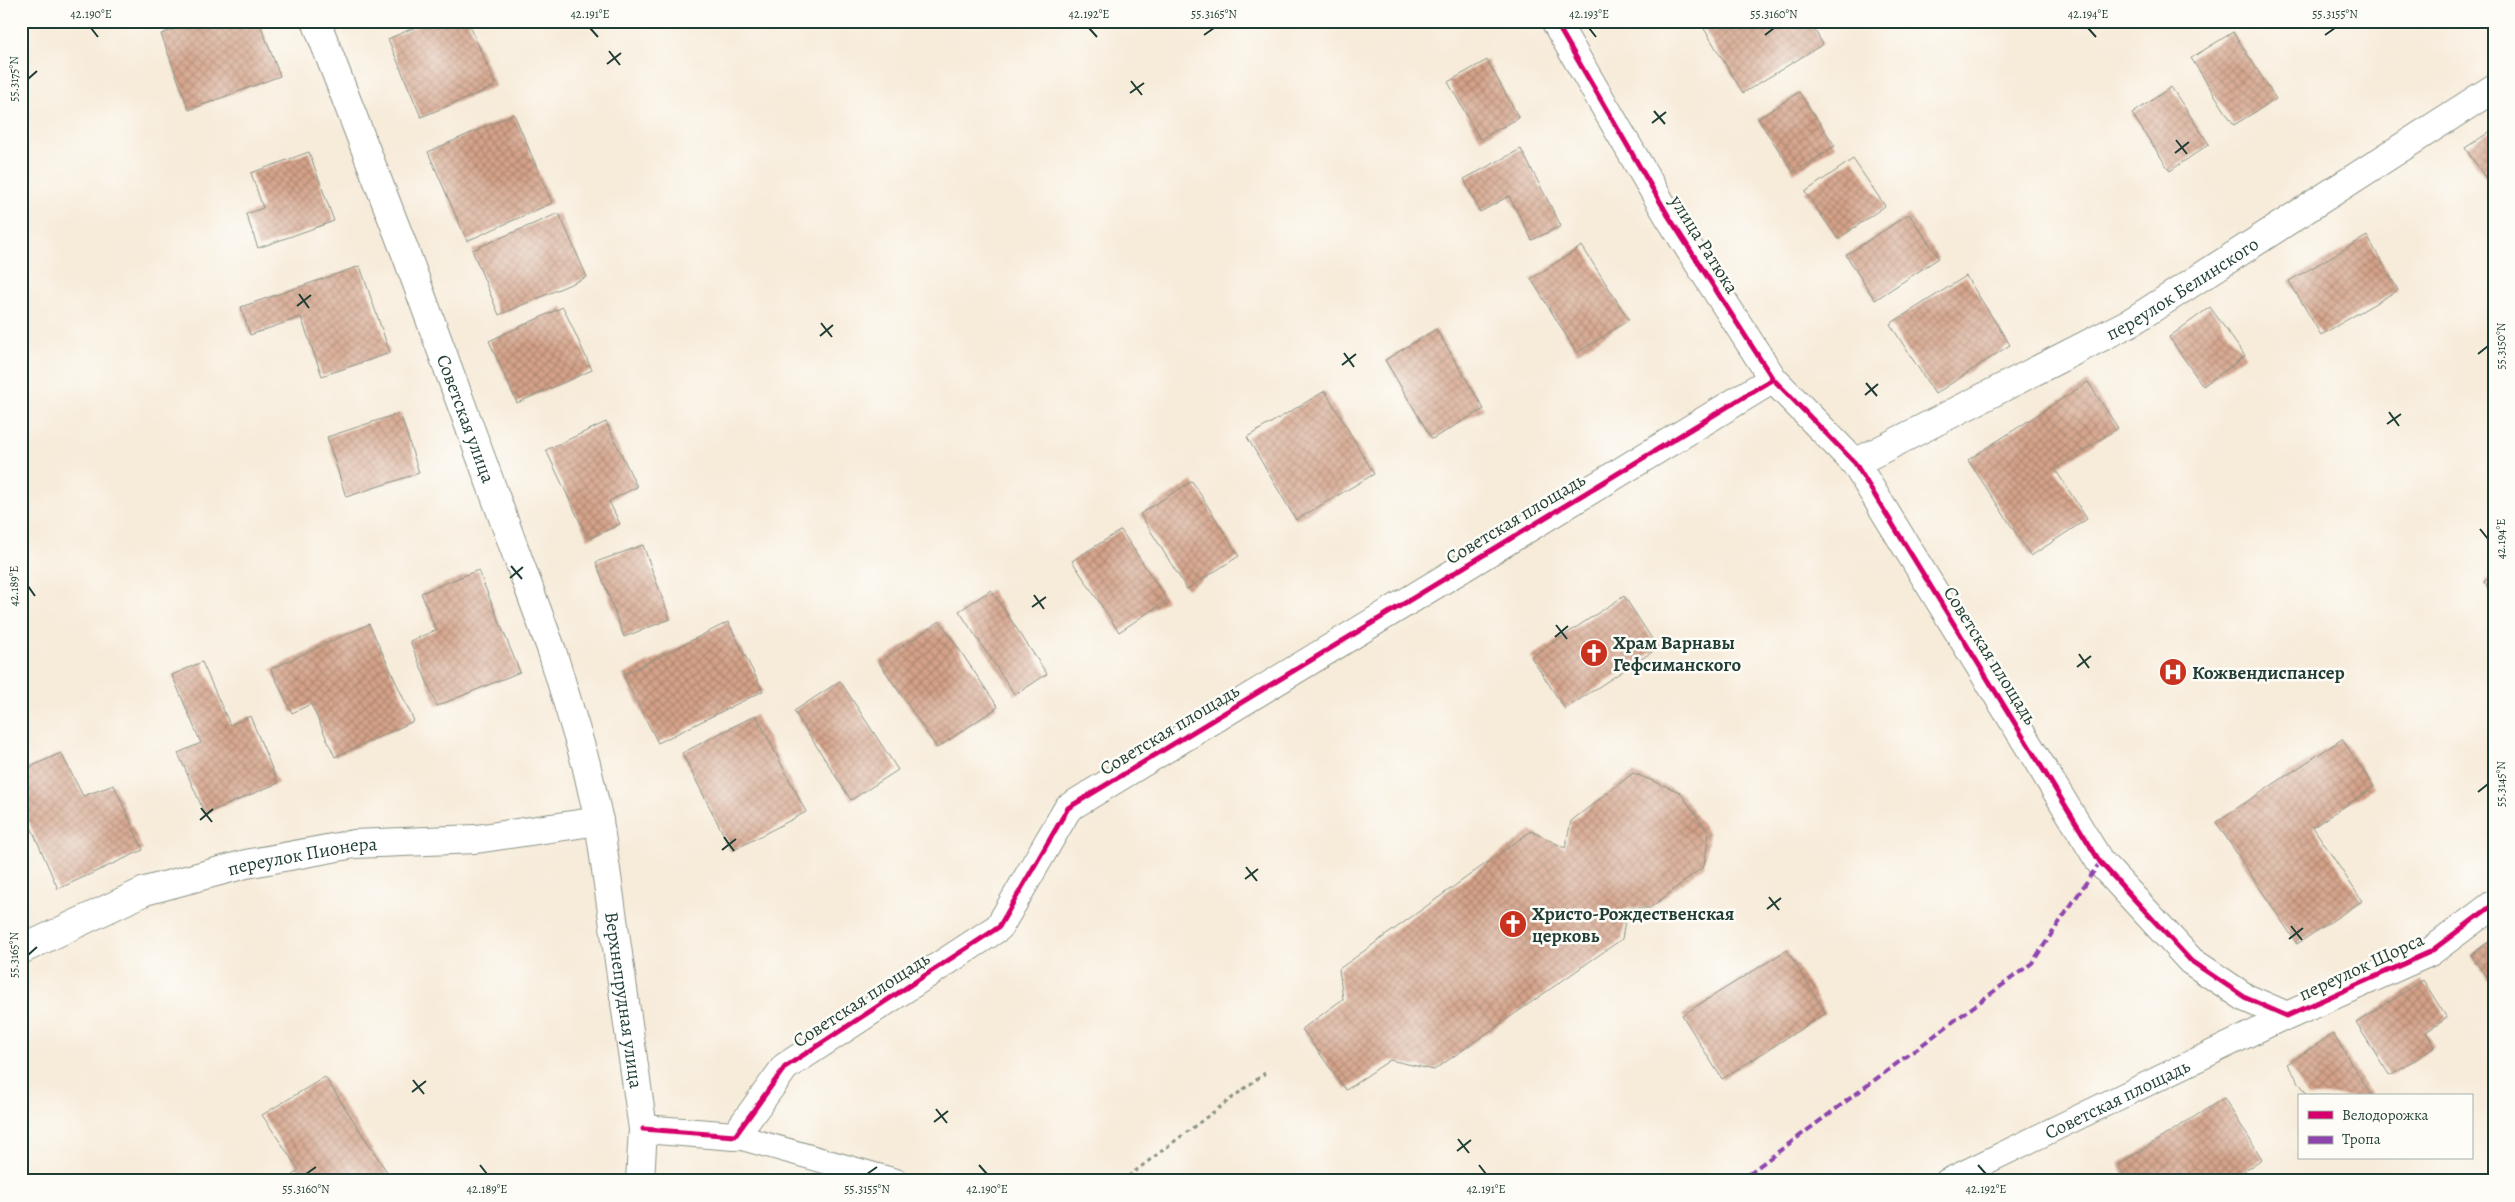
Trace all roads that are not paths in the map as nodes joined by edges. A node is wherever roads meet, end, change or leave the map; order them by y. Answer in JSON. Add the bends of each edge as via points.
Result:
{"nodes":[{"id":1,"x":316,"y":21,"type":"edge"},
{"id":2,"x":1555,"y":21,"type":"edge"},
{"id":3,"x":2494,"y":88,"type":"edge"},
{"id":4,"x":1773,"y":379,"type":"junction"},
{"id":5,"x":1855,"y":463,"type":"junction"},
{"id":6,"x":599,"y":821,"type":"junction"},
{"id":7,"x":2494,"y":904,"type":"edge"},
{"id":8,"x":21,"y":950,"type":"edge"},
{"id":9,"x":2287,"y":1016,"type":"junction"},
{"id":10,"x":643,"y":1129,"type":"junction"},
{"id":11,"x":735,"y":1136,"type":"junction"},
{"id":12,"x":640,"y":1181,"type":"edge"},
{"id":13,"x":896,"y":1181,"type":"edge"},
{"id":14,"x":1947,"y":1181,"type":"edge"}],
"edges":[{"from":1,"to":6,"type":"street","name":"Советская улица","via":[[410,263],[552,651],[586,764]]},
{"from":2,"to":4,"type":"street","name":"улица Ратюка","via":[[1669,217]]},
{"from":3,"to":5,"type":"street","name":"переулок Белинского","via":[[2131,322]]},
{"from":4,"to":5,"type":"street","name":"улица Ратюка"},
{"from":4,"to":11,"type":"street","name":"Советская площадь","via":[[1068,808],[999,927],[785,1067]]},
{"from":5,"to":9,"type":"street","name":"Советская площадь","via":[[2100,862],[2191,961],[2246,998]]},
{"from":6,"to":8,"type":"street","name":"переулок Пионера","via":[[476,839],[354,844],[246,864],[145,890]]},
{"from":6,"to":10,"type":"street","name":"Верхнепрудная улица"},
{"from":7,"to":9,"type":"street","name":"переулок Щорса","via":[[2430,952]]},
{"from":9,"to":14,"type":"lane","name":"Советская площадь"},
{"from":10,"to":11,"type":"street"},
{"from":10,"to":12,"type":"street","name":"Верхнепрудная улица"},
{"from":11,"to":13,"type":"lane"}]}
